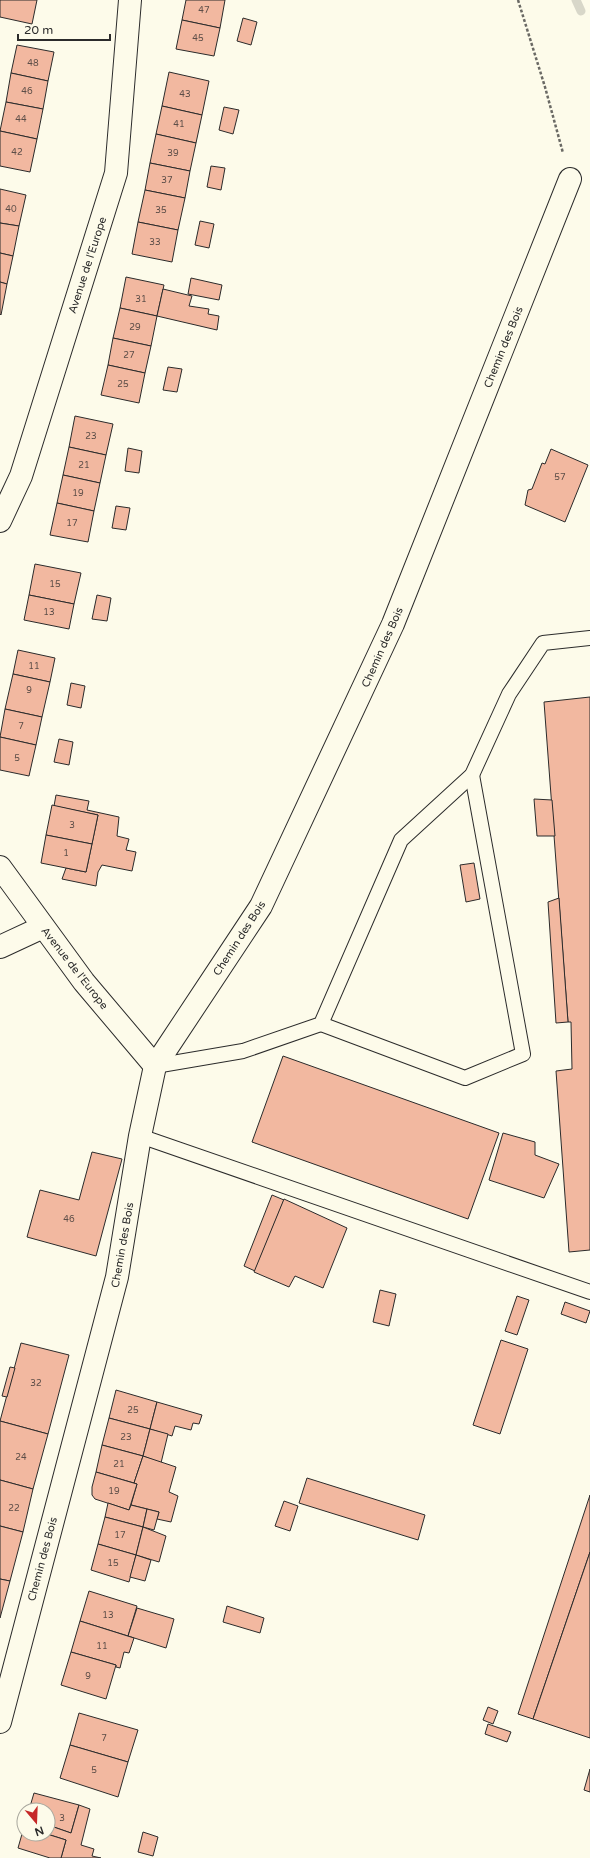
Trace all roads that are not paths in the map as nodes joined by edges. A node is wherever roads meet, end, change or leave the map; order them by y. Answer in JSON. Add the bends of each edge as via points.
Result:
{"nodes":[{"id":1,"x":130,"y":0,"type":"edge"},
{"id":2,"x":570,"y":179,"type":"road end"},
{"id":3,"x":0,"y":521,"type":"edge"},
{"id":4,"x":590,"y":638,"type":"edge"},
{"id":5,"x":472,"y":775,"type":"junction"},
{"id":6,"x":0,"y":867,"type":"edge"},
{"id":7,"x":43,"y":927,"type":"junction"},
{"id":8,"x":0,"y":947,"type":"edge"},
{"id":9,"x":321,"y":1024,"type":"junction"},
{"id":10,"x":155,"y":1066,"type":"junction"},
{"id":11,"x":140,"y":1136,"type":"junction"},
{"id":12,"x":590,"y":1292,"type":"edge"},
{"id":13,"x":0,"y":1722,"type":"edge"}],
"edges":[{"from":1,"to":3,"type":"street","name":"Avenue de l'Europe","via":[[116,173],[21,476]]},
{"from":2,"to":10,"type":"street","name":"Chemin des Bois","via":[[393,624],[261,906]]},
{"from":4,"to":5,"type":"lane","via":[[543,643],[509,694]]},
{"from":5,"to":9,"type":"lane","via":[[402,840]]},
{"from":5,"to":9,"type":"lane","via":[[523,1054],[465,1078]]},
{"from":6,"to":7,"type":"street","name":"Avenue de l'Europe"},
{"from":7,"to":8,"type":"street"},
{"from":7,"to":10,"type":"street","name":"Avenue de l'Europe","via":[[84,982]]},
{"from":9,"to":10,"type":"lane","via":[[243,1051]]},
{"from":10,"to":11,"type":"street","name":"Chemin des Bois"},
{"from":11,"to":12,"type":"lane"},
{"from":11,"to":13,"type":"street","name":"Chemin des Bois","via":[[117,1277]]}]}
